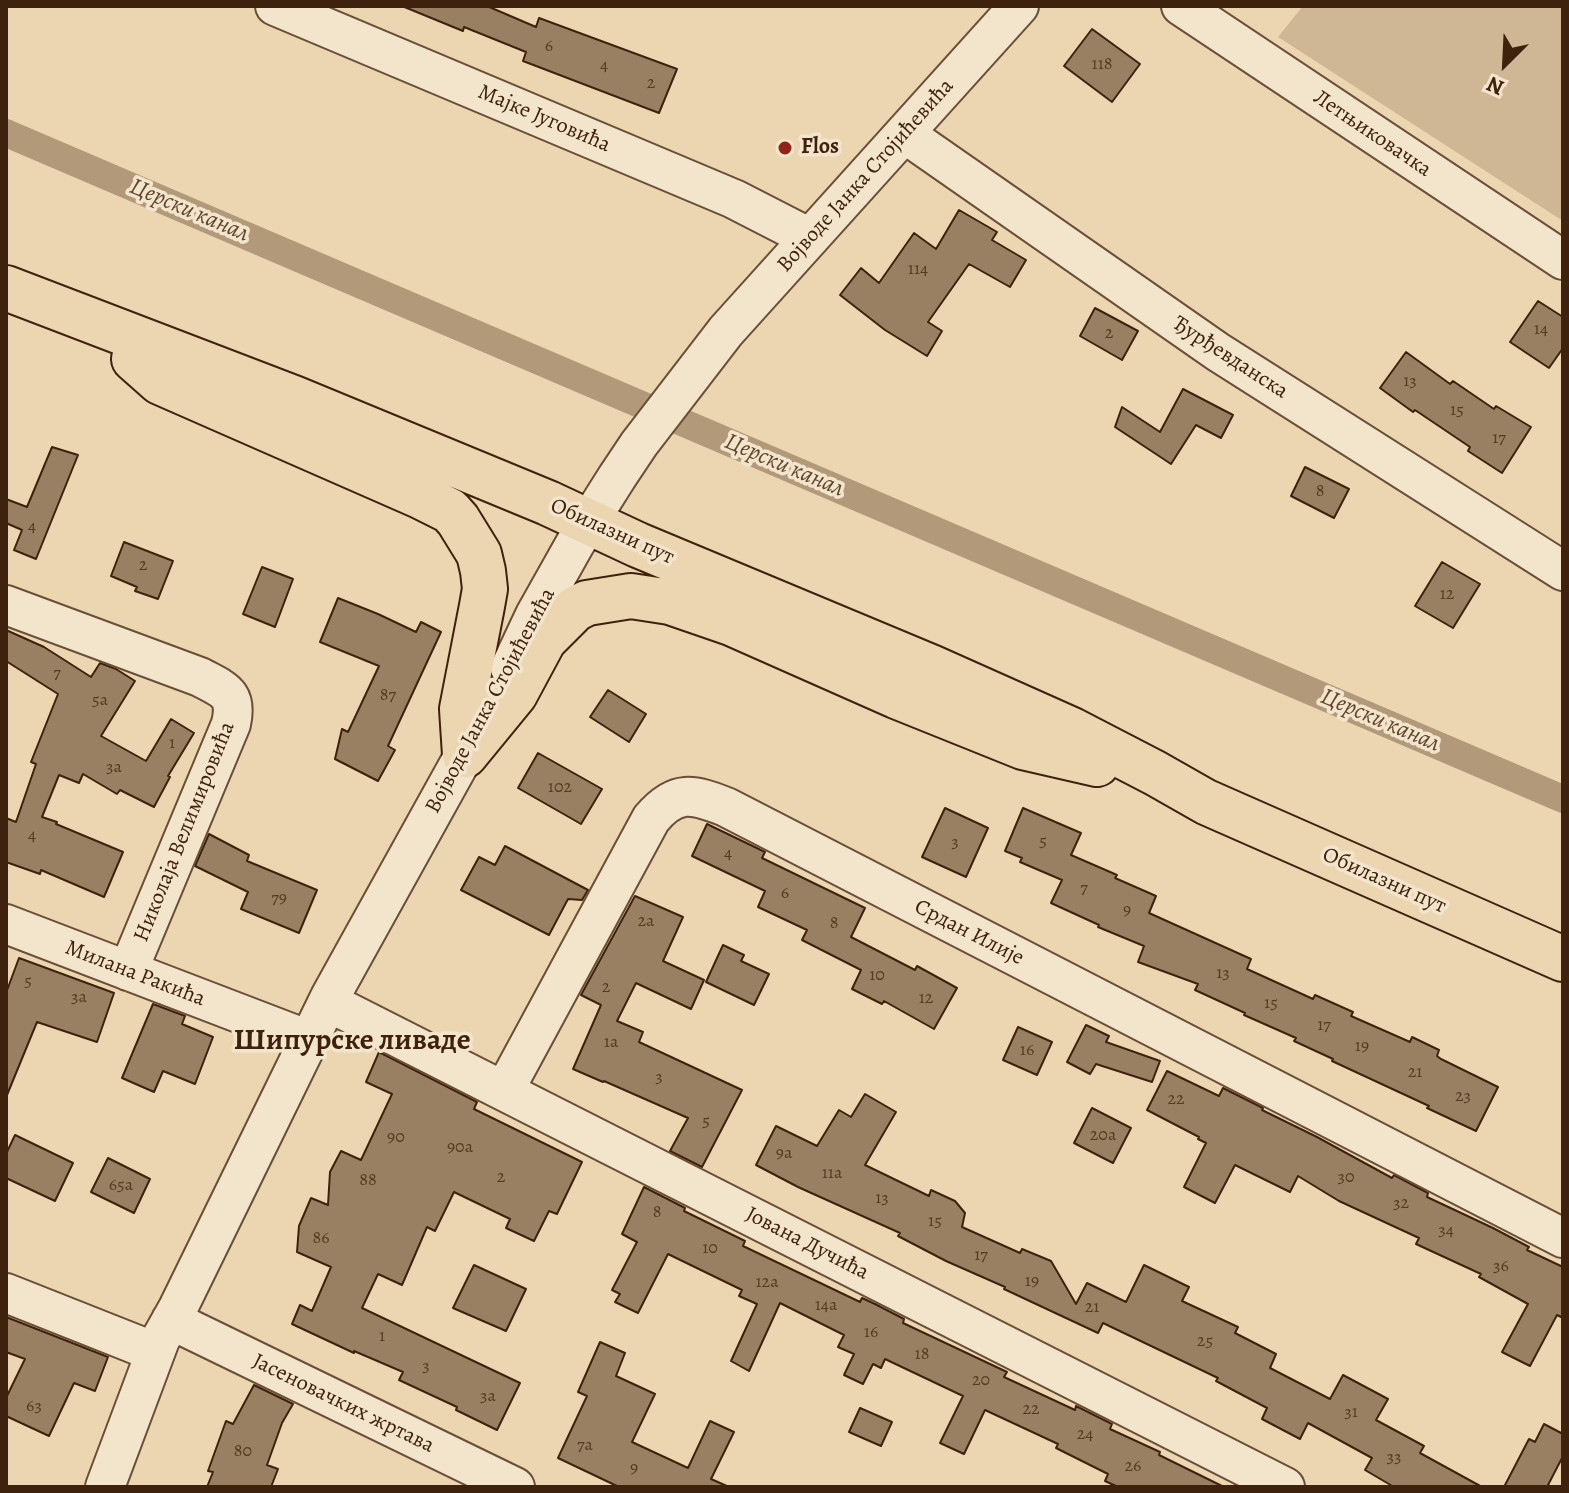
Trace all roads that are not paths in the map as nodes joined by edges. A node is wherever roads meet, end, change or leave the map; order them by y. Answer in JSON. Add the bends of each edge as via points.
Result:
{"nodes":[{"id":1,"x":275,"y":6,"type":"edge"},
{"id":2,"x":1019,"y":6,"type":"edge"},
{"id":3,"x":1181,"y":6,"type":"edge"},
{"id":4,"x":905,"y":134,"type":"junction"},
{"id":5,"x":810,"y":238,"type":"junction"},
{"id":6,"x":1563,"y":260,"type":"edge"},
{"id":7,"x":6,"y":288,"type":"edge"},
{"id":8,"x":6,"y":304,"type":"edge"},
{"id":9,"x":134,"y":359,"type":"junction"},
{"id":10,"x":582,"y":532,"type":"junction"},
{"id":11,"x":1563,"y":571,"type":"edge"},
{"id":12,"x":6,"y":605,"type":"edge"},
{"id":13,"x":465,"y":755,"type":"junction"},
{"id":14,"x":1097,"y":764,"type":"junction"},
{"id":15,"x":1206,"y":802,"type":"junction"},
{"id":16,"x":6,"y":924,"type":"edge"},
{"id":17,"x":1563,"y":959,"type":"edge"},
{"id":18,"x":128,"y":971,"type":"junction"},
{"id":19,"x":328,"y":1002,"type":"junction"},
{"id":20,"x":309,"y":1040,"type":"junction"},
{"id":21,"x":504,"y":1091,"type":"junction"},
{"id":22,"x":1563,"y":1238,"type":"edge"},
{"id":23,"x":6,"y":1293,"type":"edge"},
{"id":24,"x":163,"y":1336,"type":"junction"},
{"id":25,"x":105,"y":1487,"type":"edge"},
{"id":26,"x":515,"y":1487,"type":"edge"},
{"id":27,"x":1285,"y":1487,"type":"edge"}],
"edges":[{"from":1,"to":5,"type":"street","name":"Мајке Југовића","via":[[734,199]]},
{"from":2,"to":4,"type":"street","name":"Војводе Јанка Стојићевића"},
{"from":3,"to":6,"type":"street","name":"Летњиковачка"},
{"from":4,"to":5,"type":"street","name":"Војводе Јанка Стојићевића"},
{"from":4,"to":11,"type":"street","name":"Ђурђевданска","via":[[1218,352]]},
{"from":5,"to":10,"type":"street","name":"Војводе Јанка Стојићевића","via":[[726,331],[639,444]]},
{"from":7,"to":10,"type":"main road","name":"Обилазни пут","via":[[548,503]]},
{"from":8,"to":9,"type":"main road","name":"Обилазни пут"},
{"from":9,"to":10,"type":"main road","name":"Обилазни пут","via":[[526,523]]},
{"from":9,"to":13,"type":"main road","via":[[160,382],[420,496],[458,520],[479,554],[485,589],[462,709]]},
{"from":10,"to":13,"type":"street","name":"Војводе Јанка Стојићевића"},
{"from":10,"to":14,"type":"main road","name":"Обилазни пут","via":[[627,567]]},
{"from":10,"to":15,"type":"main road","name":"Обилазни пут","via":[[1029,710]]},
{"from":12,"to":18,"type":"street","name":"Николаја Велимировића","via":[[200,677],[229,695],[235,708]]},
{"from":13,"to":14,"type":"main road","via":[[515,694],[544,640],[575,609],[631,596],[670,602],[731,623],[1023,747]]},
{"from":13,"to":19,"type":"street","name":"Војводе Јанка Стојићевића"},
{"from":14,"to":15,"type":"main road","name":"Обилазни пут"},
{"from":15,"to":17,"type":"main road","name":"Обилазни пут"},
{"from":16,"to":18,"type":"street","name":"Милана Ракића"},
{"from":18,"to":20,"type":"street","name":"Милана Ракића"},
{"from":19,"to":20,"type":"street","name":"Војводе Јанка Стојићевића"},
{"from":19,"to":21,"type":"street","name":"Јована Дучића"},
{"from":20,"to":24,"type":"street","name":"Војводе Јанка Стојићевића"},
{"from":21,"to":22,"type":"street","name":"Срдан Илије","via":[[651,819],[673,800],[697,796]]},
{"from":21,"to":27,"type":"street","name":"Јована Дучића"},
{"from":23,"to":24,"type":"street","name":"Јасеновачких жртава"},
{"from":24,"to":25,"type":"street","name":"Војводе Јанка Стојићевића"},
{"from":24,"to":26,"type":"street","name":"Јасеновачких жртава"}]}
